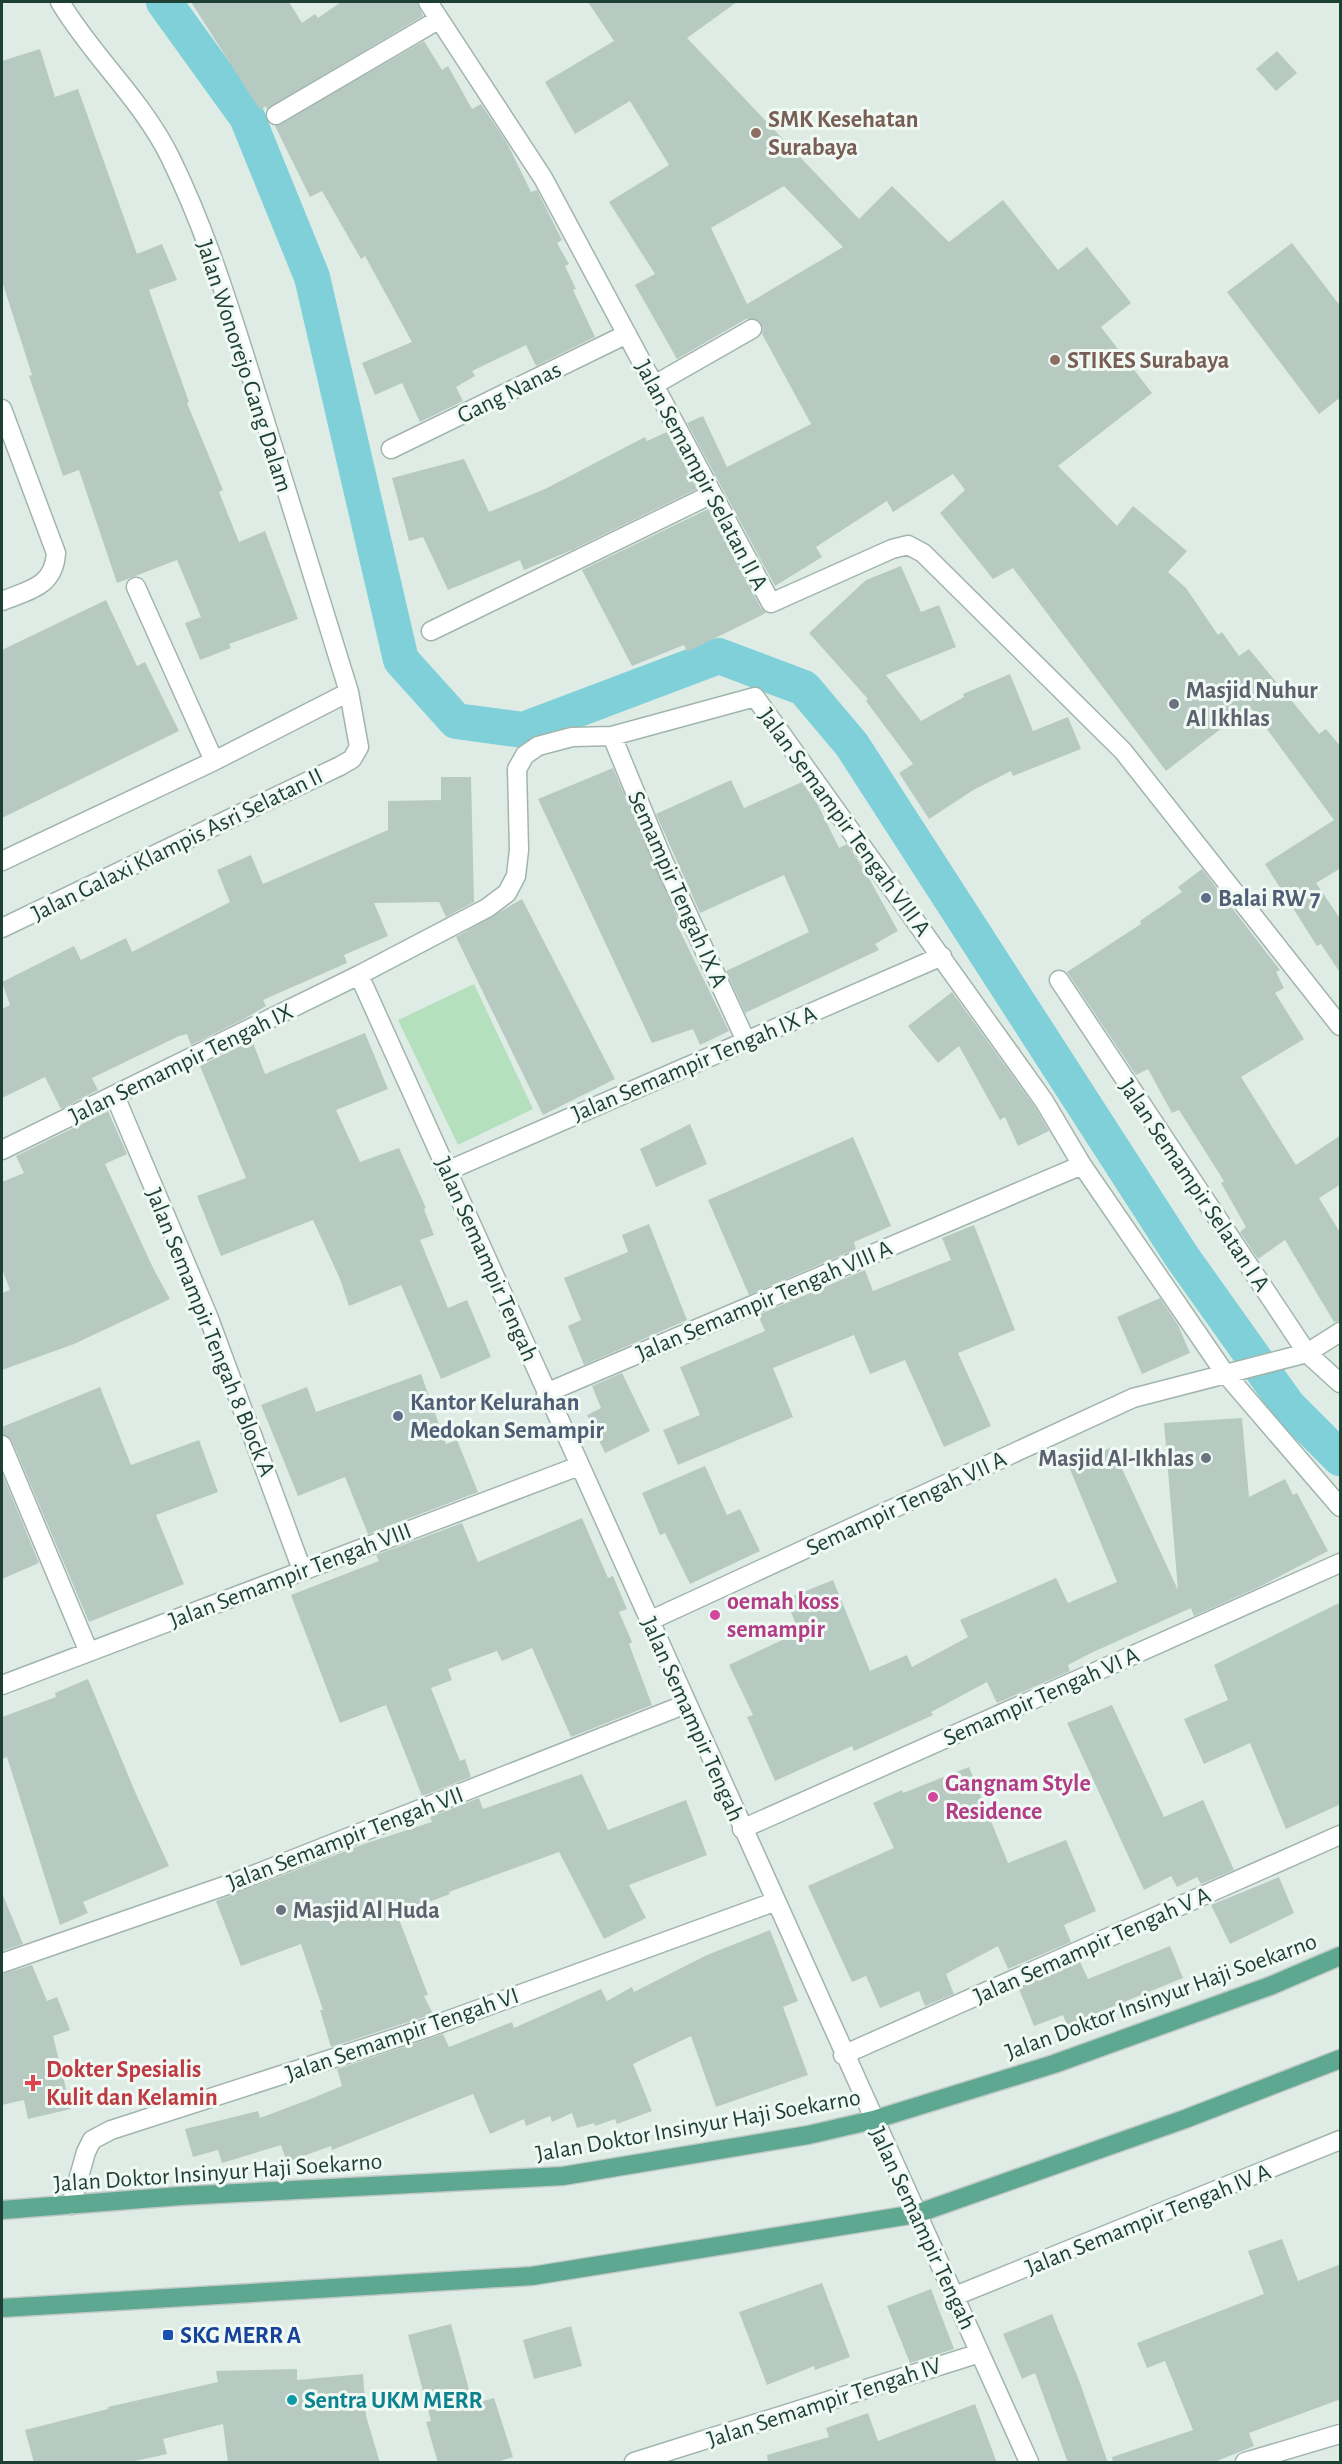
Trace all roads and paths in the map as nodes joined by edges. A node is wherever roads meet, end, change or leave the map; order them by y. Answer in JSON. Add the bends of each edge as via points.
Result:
{"nodes":[{"id":1,"x":60,"y":2,"type":"edge"},
{"id":2,"x":428,"y":2,"type":"edge"},
{"id":3,"x":438,"y":20,"type":"junction"},
{"id":4,"x":276,"y":115,"type":"dead end"},
{"id":5,"x":752,"y":329,"type":"dead end"},
{"id":6,"x":627,"y":334,"type":"junction"},
{"id":7,"x":654,"y":385,"type":"junction"},
{"id":8,"x":2,"y":410,"type":"edge"},
{"id":9,"x":391,"y":449,"type":"dead end"},
{"id":10,"x":712,"y":494,"type":"junction"},
{"id":11,"x":136,"y":587,"type":"dead end"},
{"id":12,"x":2,"y":601,"type":"edge"},
{"id":13,"x":431,"y":632,"type":"dead end"},
{"id":14,"x":349,"y":692,"type":"junction"},
{"id":15,"x":612,"y":736,"type":"junction"},
{"id":16,"x":352,"y":759,"type":"joint"},
{"id":17,"x":214,"y":761,"type":"junction"},
{"id":18,"x":2,"y":861,"type":"edge"},
{"id":19,"x":2,"y":928,"type":"edge"},
{"id":20,"x":942,"y":956,"type":"junction"},
{"id":21,"x":360,"y":975,"type":"junction"},
{"id":22,"x":1059,"y":980,"type":"dead end"},
{"id":23,"x":1341,"y":1026,"type":"edge"},
{"id":24,"x":746,"y":1041,"type":"junction"},
{"id":25,"x":115,"y":1096,"type":"junction"},
{"id":26,"x":2,"y":1149,"type":"edge"},
{"id":27,"x":1082,"y":1165,"type":"junction"},
{"id":28,"x":447,"y":1171,"type":"junction"},
{"id":29,"x":1341,"y":1332,"type":"edge"},
{"id":30,"x":1307,"y":1353,"type":"junction"},
{"id":31,"x":1230,"y":1371,"type":"junction"},
{"id":32,"x":1341,"y":1383,"type":"edge"},
{"id":33,"x":546,"y":1393,"type":"junction"},
{"id":34,"x":2,"y":1445,"type":"edge"},
{"id":35,"x":579,"y":1466,"type":"junction"},
{"id":36,"x":1341,"y":1508,"type":"edge"},
{"id":37,"x":1341,"y":1563,"type":"edge"},
{"id":38,"x":303,"y":1570,"type":"junction"},
{"id":39,"x":649,"y":1621,"type":"junction"},
{"id":40,"x":88,"y":1650,"type":"junction"},
{"id":41,"x":2,"y":1685,"type":"edge"},
{"id":42,"x":686,"y":1704,"type":"junction"},
{"id":43,"x":742,"y":1829,"type":"junction"},
{"id":44,"x":1341,"y":1835,"type":"edge"},
{"id":45,"x":774,"y":1902,"type":"junction"},
{"id":46,"x":1341,"y":1956,"type":"edge"},
{"id":47,"x":2,"y":1963,"type":"edge"},
{"id":48,"x":843,"y":2055,"type":"junction"},
{"id":49,"x":1341,"y":2059,"type":"edge"},
{"id":50,"x":873,"y":2120,"type":"junction"},
{"id":51,"x":1341,"y":2140,"type":"edge"},
{"id":52,"x":71,"y":2205,"type":"junction"},
{"id":53,"x":2,"y":2210,"type":"edge"},
{"id":54,"x":916,"y":2214,"type":"junction"},
{"id":55,"x":955,"y":2296,"type":"junction"},
{"id":56,"x":2,"y":2308,"type":"edge"},
{"id":57,"x":980,"y":2353,"type":"junction"},
{"id":58,"x":1341,"y":2434,"type":"edge"},
{"id":59,"x":634,"y":2463,"type":"edge"},
{"id":60,"x":1029,"y":2463,"type":"edge"},
{"id":61,"x":1245,"y":2463,"type":"edge"}],
"edges":[{"from":1,"to":14,"type":"street","name":"Jalan Wonorejo Gang Dalam","via":[[77,30],[146,117],[183,186],[228,302]]},
{"from":2,"to":3,"type":"street","name":"Jalan Semampir Selatan II A"},
{"from":3,"to":4,"type":"street"},
{"from":3,"to":6,"type":"street","name":"Jalan Semampir Selatan II A","via":[[543,178]]},
{"from":5,"to":7,"type":"street"},
{"from":6,"to":7,"type":"street","name":"Jalan Semampir Selatan II A"},
{"from":6,"to":9,"type":"street","name":"Gang Nanas"},
{"from":7,"to":10,"type":"street","name":"Jalan Semampir Selatan II A"},
{"from":8,"to":12,"type":"street","via":[[56,554],[55,571],[43,584]]},
{"from":10,"to":13,"type":"street"},
{"from":10,"to":23,"type":"street","name":"Jalan Semampir Selatan II A","via":[[771,603],[892,549],[908,545],[923,553],[1123,751]]},
{"from":11,"to":17,"type":"street"},
{"from":14,"to":16,"type":"street","name":"Jalan Wonorejo Gang Dalam","via":[[359,747]]},
{"from":14,"to":17,"type":"street"},
{"from":15,"to":20,"type":"street","name":"Jalan Semampir Tengah VIII A","via":[[755,697]]},
{"from":15,"to":21,"type":"street","name":"Jalan Semampir Tengah VIII A","via":[[555,740],[525,755],[518,769],[516,876],[507,893],[487,908]]},
{"from":15,"to":24,"type":"street","name":"Semampir Tengah IX A","via":[[663,860]]},
{"from":16,"to":19,"type":"street","name":"Jalan Galaxi Klampis Asri Selatan II"},
{"from":17,"to":18,"type":"street"},
{"from":20,"to":24,"type":"street","name":"Jalan Semampir Tengah IX A"},
{"from":20,"to":27,"type":"street","name":"Jalan Semampir Tengah VIII A","via":[[1044,1101]]},
{"from":21,"to":25,"type":"street","name":"Jalan Semampir Tengah IX"},
{"from":21,"to":28,"type":"street","name":"Jalan Semampir Tengah"},
{"from":22,"to":30,"type":"street","name":"Jalan Semampir Selatan I A"},
{"from":24,"to":28,"type":"street","name":"Jalan Semampir Tengah IX A"},
{"from":25,"to":26,"type":"street","name":"Jalan Semampir Tengah IX"},
{"from":25,"to":38,"type":"street","name":"Jalan Semampir Tengah 8 Block A","via":[[208,1316]]},
{"from":27,"to":31,"type":"street","name":"Jalan Semampir Tengah VIII A"},
{"from":27,"to":33,"type":"street","name":"Jalan Semampir Tengah VIII A"},
{"from":28,"to":33,"type":"street","name":"Jalan Semampir Tengah"},
{"from":29,"to":30,"type":"street","name":"Semampir Tengah VII A"},
{"from":30,"to":31,"type":"street","name":"Semampir Tengah VII A"},
{"from":30,"to":32,"type":"street","name":"Jalan Semampir Selatan I A"},
{"from":31,"to":36,"type":"street","name":"Jalan Semampir Tengah VIII A"},
{"from":31,"to":39,"type":"street","name":"Semampir Tengah VII A","via":[[1133,1398]]},
{"from":33,"to":35,"type":"street","name":"Jalan Semampir Tengah"},
{"from":34,"to":40,"type":"street"},
{"from":35,"to":38,"type":"street","name":"Jalan Semampir Tengah VIII"},
{"from":35,"to":39,"type":"street","name":"Jalan Semampir Tengah"},
{"from":37,"to":43,"type":"street","name":"Semampir Tengah VI A"},
{"from":38,"to":40,"type":"street","name":"Jalan Semampir Tengah VIII"},
{"from":39,"to":42,"type":"street","name":"Jalan Semampir Tengah"},
{"from":40,"to":41,"type":"street","name":"Jalan Semampir Tengah VIII"},
{"from":42,"to":43,"type":"street","name":"Jalan Semampir Tengah"},
{"from":42,"to":47,"type":"street","name":"Jalan Semampir Tengah VII","via":[[233,1883]]},
{"from":43,"to":45,"type":"street","name":"Jalan Semampir Tengah"},
{"from":44,"to":48,"type":"street","name":"Jalan Semampir Tengah V A"},
{"from":45,"to":48,"type":"street","name":"Jalan Semampir Tengah"},
{"from":45,"to":52,"type":"street","name":"Jalan Semampir Tengah VI","via":[[427,2028],[111,2130],[92,2140],[79,2170]]},
{"from":46,"to":50,"type":"main road","name":"Jalan Doktor Insinyur Haji Soekarno","via":[[1270,1986],[1054,2064]]},
{"from":48,"to":50,"type":"street","name":"Jalan Semampir Tengah"},
{"from":49,"to":54,"type":"main road","via":[[1185,2120]]},
{"from":50,"to":52,"type":"main road","name":"Jalan Doktor Insinyur Haji Soekarno","via":[[808,2135],[563,2176]]},
{"from":50,"to":54,"type":"street","name":"Jalan Semampir Tengah"},
{"from":51,"to":55,"type":"street","name":"Jalan Semampir Tengah IV A"},
{"from":52,"to":53,"type":"main road","name":"Jalan Doktor Insinyur Haji Soekarno"},
{"from":54,"to":55,"type":"street","name":"Jalan Semampir Tengah"},
{"from":54,"to":56,"type":"main road","via":[[532,2276]]},
{"from":55,"to":57,"type":"street","name":"Jalan Semampir Tengah"},
{"from":57,"to":59,"type":"street","name":"Jalan Semampir Tengah IV"},
{"from":57,"to":60,"type":"street","name":"Jalan Semampir Tengah"},
{"from":58,"to":61,"type":"street"}]}
